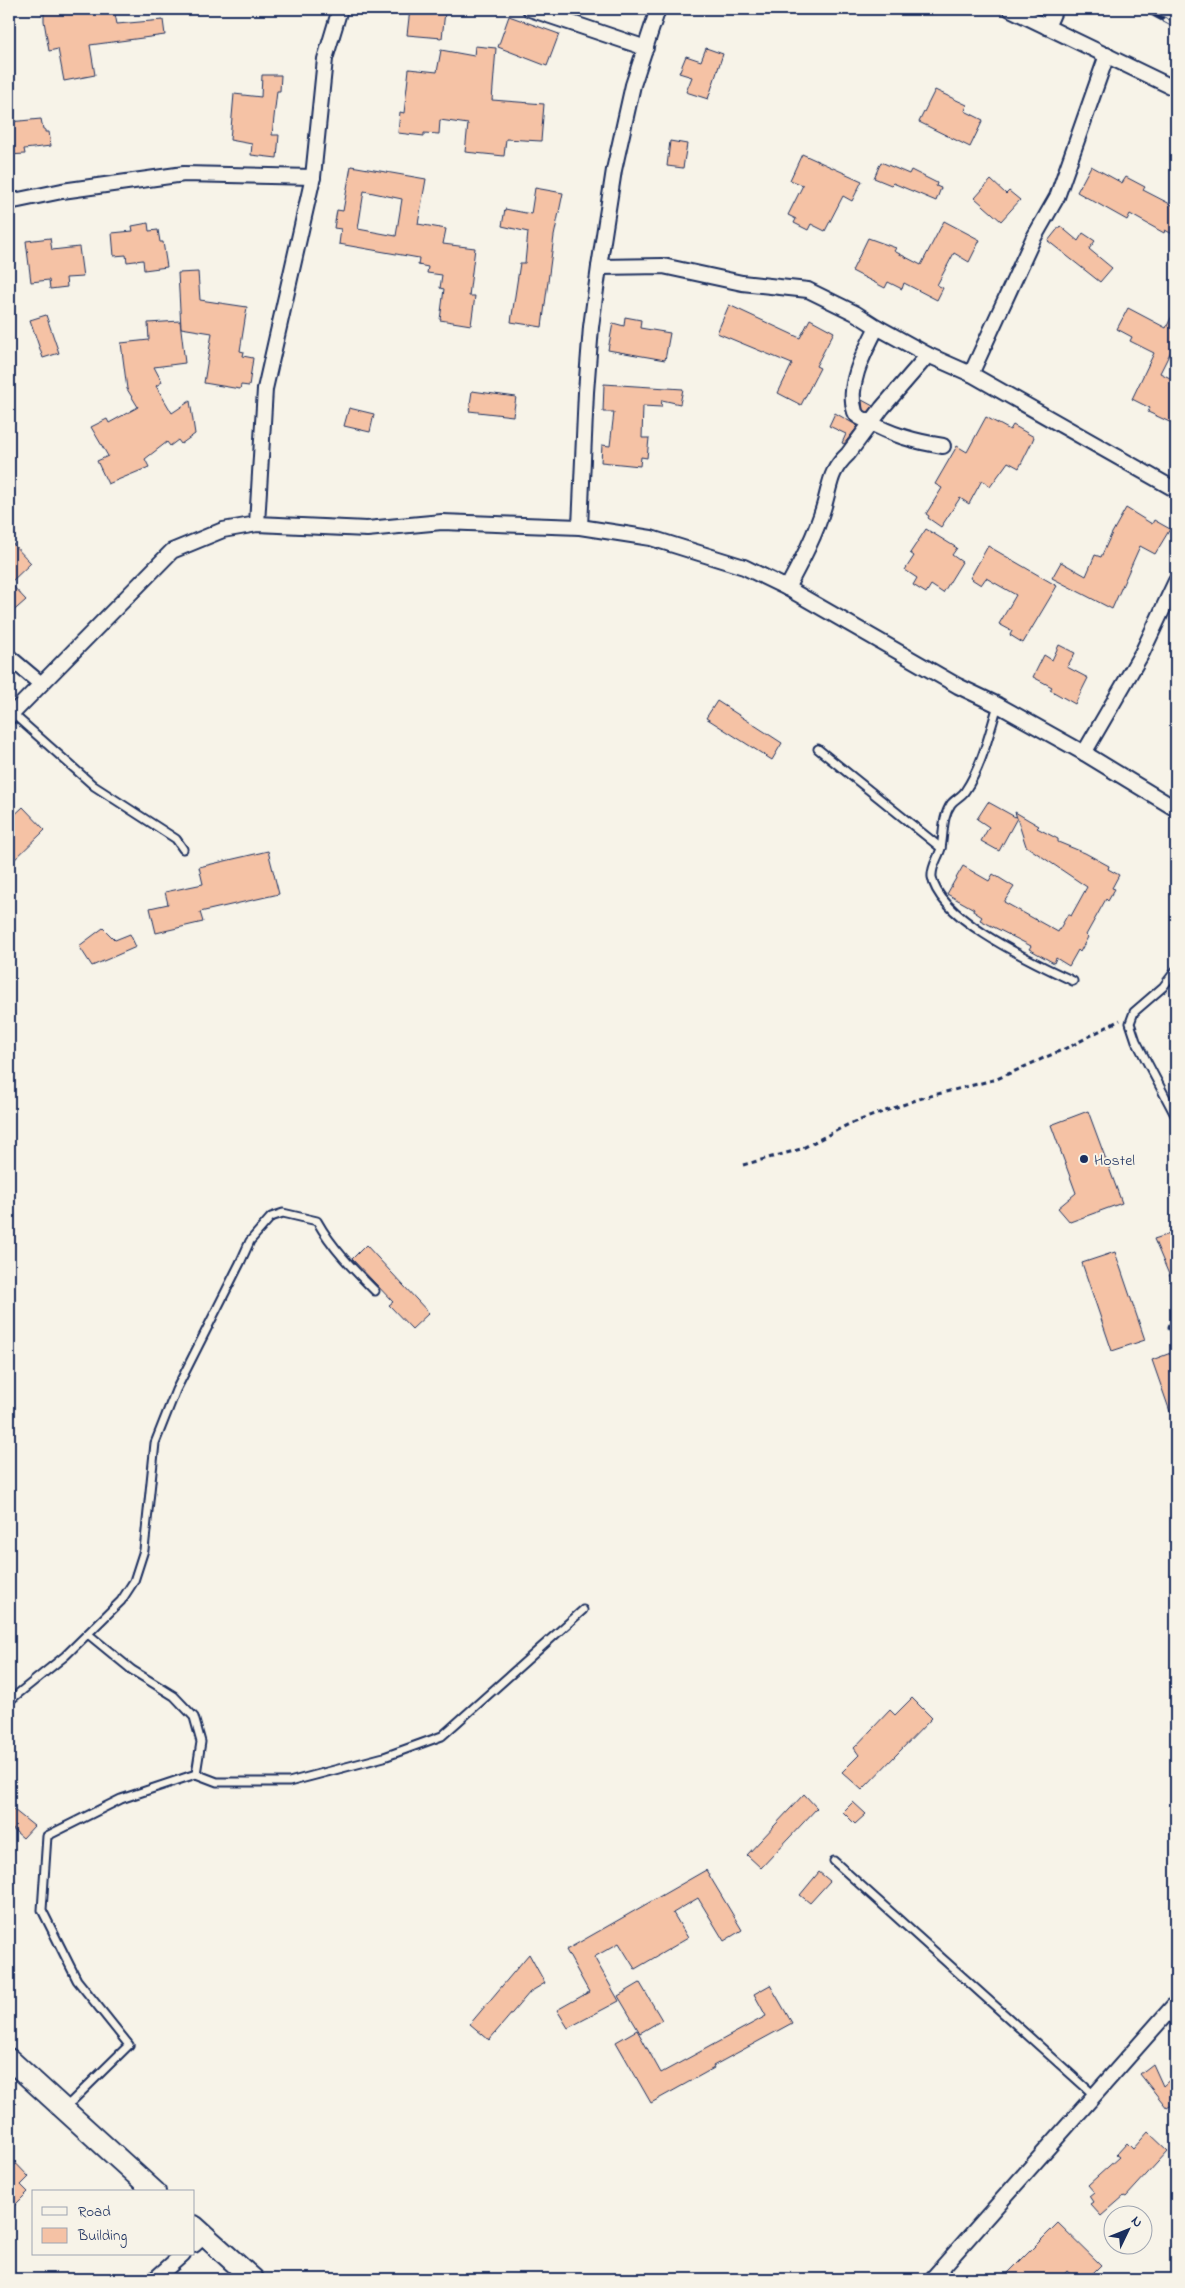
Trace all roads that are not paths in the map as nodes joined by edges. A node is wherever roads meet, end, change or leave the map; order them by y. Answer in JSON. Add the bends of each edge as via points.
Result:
{"nodes":[{"id":1,"x":340,"y":9,"type":"edge"},
{"id":2,"x":530,"y":9,"type":"edge"},
{"id":3,"x":658,"y":9,"type":"edge"},
{"id":4,"x":1010,"y":9,"type":"edge"},
{"id":5,"x":1055,"y":9,"type":"edge"},
{"id":6,"x":1047,"y":26,"type":"junction"},
{"id":7,"x":646,"y":48,"type":"junction"},
{"id":8,"x":1107,"y":55,"type":"junction"},
{"id":9,"x":1176,"y":89,"type":"edge"},
{"id":10,"x":313,"y":177,"type":"junction"},
{"id":11,"x":9,"y":202,"type":"edge"},
{"id":12,"x":599,"y":267,"type":"junction"},
{"id":13,"x":877,"y":327,"type":"junction"},
{"id":14,"x":928,"y":354,"type":"junction"},
{"id":15,"x":971,"y":374,"type":"junction"},
{"id":16,"x":870,"y":425,"type":"junction"},
{"id":17,"x":943,"y":446,"type":"dead end"},
{"id":18,"x":1176,"y":490,"type":"edge"},
{"id":19,"x":257,"y":524,"type":"junction"},
{"id":20,"x":580,"y":527,"type":"junction"},
{"id":21,"x":1176,"y":581,"type":"edge"},
{"id":22,"x":787,"y":588,"type":"junction"},
{"id":23,"x":9,"y":657,"type":"edge"},
{"id":24,"x":41,"y":684,"type":"junction"},
{"id":25,"x":998,"y":705,"type":"junction"},
{"id":26,"x":10,"y":715,"type":"edge"},
{"id":27,"x":818,"y":748,"type":"dead end"},
{"id":28,"x":1084,"y":754,"type":"junction"},
{"id":29,"x":1176,"y":809,"type":"edge"},
{"id":30,"x":941,"y":848,"type":"junction"},
{"id":31,"x":183,"y":849,"type":"dead end"},
{"id":32,"x":1176,"y":970,"type":"edge"},
{"id":33,"x":1073,"y":981,"type":"dead end"},
{"id":34,"x":1176,"y":1117,"type":"edge"},
{"id":35,"x":375,"y":1291,"type":"dead end"},
{"id":36,"x":583,"y":1610,"type":"dead end"},
{"id":37,"x":88,"y":1634,"type":"junction"},
{"id":38,"x":9,"y":1701,"type":"edge"},
{"id":39,"x":196,"y":1774,"type":"junction"},
{"id":40,"x":834,"y":1861,"type":"dead end"},
{"id":41,"x":1176,"y":2003,"type":"edge"},
{"id":42,"x":9,"y":2059,"type":"edge"},
{"id":43,"x":1094,"y":2095,"type":"junction"},
{"id":44,"x":64,"y":2109,"type":"junction"},
{"id":45,"x":153,"y":2190,"type":"edge"},
{"id":46,"x":197,"y":2236,"type":"edge"},
{"id":47,"x":182,"y":2256,"type":"edge"},
{"id":48,"x":155,"y":2279,"type":"edge"},
{"id":49,"x":253,"y":2279,"type":"edge"},
{"id":50,"x":932,"y":2279,"type":"edge"}],
"edges":[{"from":1,"to":10,"type":"street","via":[[325,59]]},
{"from":2,"to":7,"type":"street"},
{"from":3,"to":7,"type":"street"},
{"from":4,"to":6,"type":"street"},
{"from":5,"to":6,"type":"street"},
{"from":6,"to":8,"type":"street"},
{"from":7,"to":12,"type":"street","via":[[633,85],[614,170]]},
{"from":8,"to":9,"type":"street"},
{"from":8,"to":15,"type":"street","via":[[1057,197],[1033,239]]},
{"from":10,"to":11,"type":"street","via":[[184,174]]},
{"from":10,"to":19,"type":"street","via":[[265,389]]},
{"from":12,"to":13,"type":"street","via":[[663,266],[742,283],[808,290],[855,312]]},
{"from":12,"to":20,"type":"street","via":[[586,392]]},
{"from":13,"to":14,"type":"street"},
{"from":13,"to":16,"type":"street","via":[[855,376],[853,400],[858,418]]},
{"from":14,"to":15,"type":"street"},
{"from":14,"to":16,"type":"street"},
{"from":15,"to":18,"type":"street"},
{"from":16,"to":17,"type":"street","via":[[911,441]]},
{"from":16,"to":22,"type":"street","via":[[834,472],[824,506]]},
{"from":19,"to":20,"type":"street","via":[[367,529],[442,522]]},
{"from":19,"to":24,"type":"street","via":[[223,530],[172,551]]},
{"from":20,"to":22,"type":"street","via":[[651,538],[699,552],[744,567]]},
{"from":21,"to":28,"type":"street","via":[[1142,653]]},
{"from":22,"to":25,"type":"street","via":[[958,686]]},
{"from":23,"to":24,"type":"street"},
{"from":24,"to":26,"type":"street"},
{"from":25,"to":28,"type":"street"},
{"from":25,"to":30,"type":"lane","via":[[977,768],[964,792],[951,803],[945,818]]},
{"from":26,"to":31,"type":"lane","via":[[94,786],[176,839]]},
{"from":27,"to":30,"type":"lane"},
{"from":28,"to":29,"type":"street"},
{"from":30,"to":33,"type":"lane","via":[[932,876],[945,902],[973,926]]},
{"from":32,"to":34,"type":"lane","via":[[1163,987],[1134,1012],[1130,1024]]},
{"from":35,"to":37,"type":"lane","via":[[344,1260],[317,1221],[282,1213],[271,1217],[260,1227],[176,1390],[155,1443],[144,1550],[134,1581],[121,1601]]},
{"from":36,"to":39,"type":"lane","via":[[442,1736],[289,1782],[217,1782]]},
{"from":37,"to":38,"type":"lane"},
{"from":37,"to":39,"type":"lane","via":[[132,1670],[174,1696],[194,1717],[201,1742]]},
{"from":39,"to":44,"type":"lane","via":[[121,1799],[47,1836],[42,1910],[78,1980],[129,2045]]},
{"from":40,"to":43,"type":"lane"},
{"from":41,"to":43,"type":"street"},
{"from":42,"to":44,"type":"main road"},
{"from":43,"to":50,"type":"street"},
{"from":44,"to":45,"type":"main road"},
{"from":46,"to":49,"type":"main road"},
{"from":47,"to":48,"type":"street"}]}
